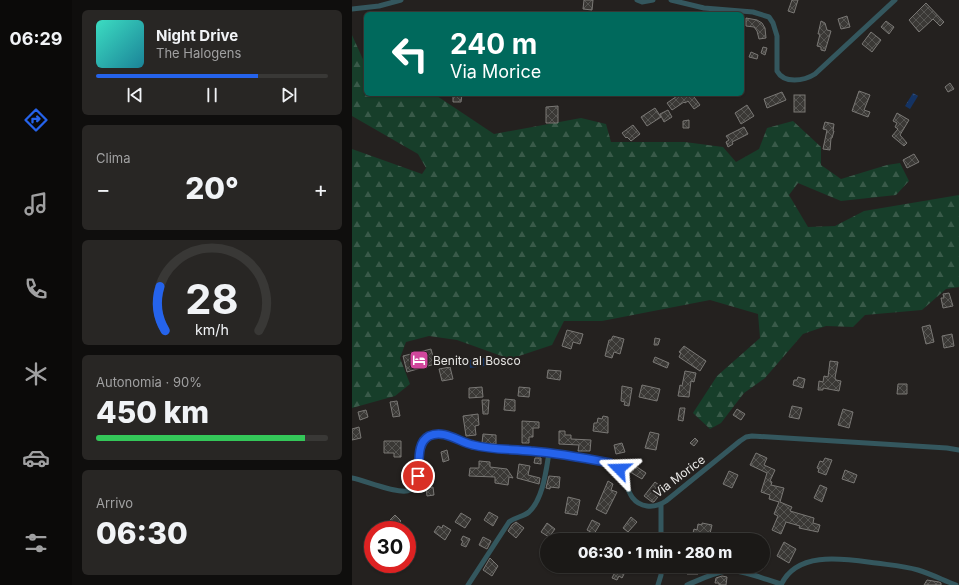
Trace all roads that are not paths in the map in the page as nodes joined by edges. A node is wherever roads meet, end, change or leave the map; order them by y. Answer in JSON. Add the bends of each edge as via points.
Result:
{"nodes":[{"id":1,"x":401,"y":0,"type":"edge"},
{"id":2,"x":637,"y":0,"type":"edge"},
{"id":3,"x":653,"y":0,"type":"edge"},
{"id":4,"x":671,"y":0,"type":"edge"},
{"id":5,"x":895,"y":0,"type":"edge"},
{"id":6,"x":352,"y":9,"type":"edge"},
{"id":7,"x":959,"y":450,"type":"edge"},
{"id":8,"x":549,"y":453,"type":"junction"},
{"id":9,"x":352,"y":478,"type":"edge"},
{"id":10,"x":661,"y":505,"type":"junction"},
{"id":11,"x":661,"y":533,"type":"edge"},
{"id":12,"x":661,"y":573,"type":"edge"},
{"id":13,"x":468,"y":585,"type":"edge"},
{"id":14,"x":658,"y":585,"type":"edge"},
{"id":15,"x":687,"y":585,"type":"edge"},
{"id":16,"x":781,"y":585,"type":"edge"},
{"id":17,"x":956,"y":585,"type":"edge"}],
"edges":[{"from":1,"to":6,"type":"street"},
{"from":2,"to":3,"type":"street"},
{"from":4,"to":5,"type":"street","via":[[704,8],[750,11],[769,17],[777,36],[777,71],[782,77],[799,80],[815,74]]},
{"from":7,"to":10,"type":"street","name":"Via Morice","via":[[750,436],[740,441]]},
{"from":8,"to":9,"type":"street","name":"Via Morice","via":[[482,447],[447,435],[435,434],[426,438],[421,445],[418,478],[410,490],[394,490]]},
{"from":8,"to":10,"type":"street","name":"Via Morice","via":[[614,465],[636,500],[645,505]]},
{"from":8,"to":13,"type":"street","via":[[542,487],[533,507],[526,514],[509,522]]},
{"from":10,"to":11,"type":"street"},
{"from":12,"to":14,"type":"street"},
{"from":15,"to":16,"type":"street","via":[[731,571]]},
{"from":16,"to":17,"type":"street","via":[[788,574],[803,564],[839,558],[909,568]]}]}
